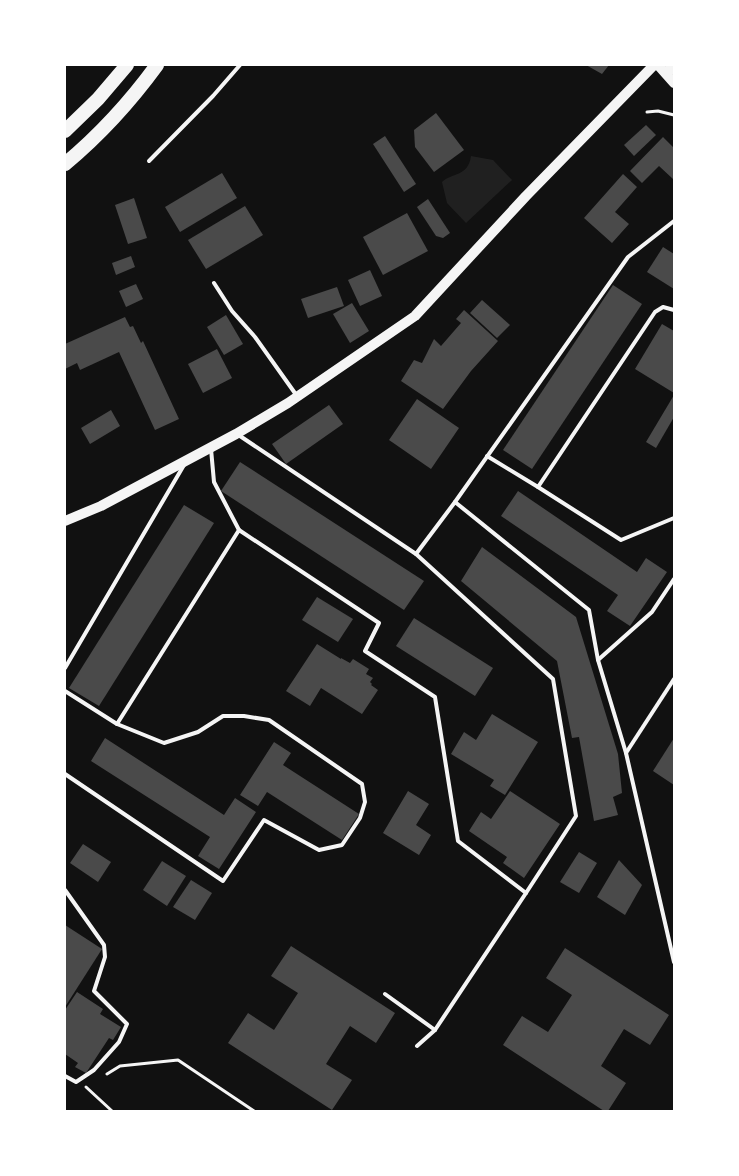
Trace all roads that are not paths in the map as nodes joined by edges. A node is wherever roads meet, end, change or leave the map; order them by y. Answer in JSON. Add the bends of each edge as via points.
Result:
{"nodes":[{"id":1,"x":127,"y":65,"type":"edge"},
{"id":2,"x":157,"y":65,"type":"edge"},
{"id":3,"x":240,"y":65,"type":"edge"},
{"id":4,"x":656,"y":65,"type":"edge"},
{"id":5,"x":670,"y":65,"type":"edge"},
{"id":6,"x":674,"y":70,"type":"edge"},
{"id":7,"x":674,"y":83,"type":"edge"},
{"id":8,"x":65,"y":131,"type":"edge"},
{"id":9,"x":149,"y":161,"type":"dead end"},
{"id":10,"x":65,"y":164,"type":"edge"},
{"id":11,"x":674,"y":221,"type":"edge"},
{"id":12,"x":214,"y":283,"type":"dead end"},
{"id":13,"x":674,"y":310,"type":"edge"},
{"id":14,"x":297,"y":396,"type":"junction"},
{"id":15,"x":236,"y":434,"type":"junction"},
{"id":16,"x":211,"y":446,"type":"junction"},
{"id":17,"x":488,"y":456,"type":"junction"},
{"id":18,"x":188,"y":459,"type":"junction"},
{"id":19,"x":538,"y":487,"type":"junction"},
{"id":20,"x":455,"y":502,"type":"junction"},
{"id":21,"x":674,"y":518,"type":"edge"},
{"id":22,"x":65,"y":521,"type":"edge"},
{"id":23,"x":239,"y":530,"type":"junction"},
{"id":24,"x":416,"y":554,"type":"junction"},
{"id":25,"x":674,"y":579,"type":"edge"},
{"id":26,"x":598,"y":660,"type":"junction"},
{"id":27,"x":65,"y":668,"type":"edge"},
{"id":28,"x":674,"y":679,"type":"edge"},
{"id":29,"x":65,"y":691,"type":"edge"},
{"id":30,"x":117,"y":724,"type":"junction"},
{"id":31,"x":626,"y":753,"type":"junction"},
{"id":32,"x":65,"y":774,"type":"edge"},
{"id":33,"x":65,"y":890,"type":"edge"},
{"id":34,"x":526,"y":893,"type":"junction"},
{"id":35,"x":674,"y":962,"type":"edge"},
{"id":36,"x":385,"y":994,"type":"dead end"},
{"id":37,"x":435,"y":1030,"type":"junction"},
{"id":38,"x":417,"y":1046,"type":"dead end"},
{"id":39,"x":65,"y":1076,"type":"edge"}],
"edges":[{"from":1,"to":8,"type":"highway"},
{"from":2,"to":10,"type":"highway","via":[[114,119]]},
{"from":3,"to":9,"type":"lane"},
{"from":4,"to":7,"type":"main road"},
{"from":4,"to":14,"type":"main road","via":[[526,196],[415,316]]},
{"from":5,"to":6,"type":"main road"},
{"from":11,"to":17,"type":"lane","via":[[628,257]]},
{"from":12,"to":14,"type":"lane"},
{"from":13,"to":19,"type":"lane","via":[[663,307],[655,312]]},
{"from":14,"to":15,"type":"main road"},
{"from":15,"to":16,"type":"main road"},
{"from":15,"to":24,"type":"lane"},
{"from":16,"to":18,"type":"main road"},
{"from":16,"to":23,"type":"lane","via":[[214,482]]},
{"from":17,"to":19,"type":"lane"},
{"from":17,"to":20,"type":"lane"},
{"from":18,"to":22,"type":"main road","via":[[101,506]]},
{"from":18,"to":27,"type":"lane"},
{"from":19,"to":21,"type":"lane","via":[[621,540]]},
{"from":20,"to":24,"type":"lane"},
{"from":20,"to":26,"type":"lane","via":[[589,610]]},
{"from":23,"to":30,"type":"lane"},
{"from":23,"to":34,"type":"lane","via":[[380,623],[365,651],[435,697],[458,841]]},
{"from":24,"to":34,"type":"lane","via":[[553,679],[576,816]]},
{"from":25,"to":26,"type":"lane","via":[[652,612]]},
{"from":26,"to":31,"type":"lane"},
{"from":28,"to":31,"type":"lane"},
{"from":29,"to":30,"type":"lane"},
{"from":30,"to":32,"type":"lane","via":[[164,743],[198,732],[223,716],[269,720],[362,784],[364,802],[360,818],[342,845],[319,850],[264,820],[223,881]]},
{"from":31,"to":35,"type":"lane"},
{"from":33,"to":39,"type":"lane","via":[[104,945],[105,957],[94,991],[127,1024],[119,1042],[94,1070],[76,1082]]},
{"from":34,"to":37,"type":"lane"},
{"from":36,"to":37,"type":"lane"},
{"from":37,"to":38,"type":"lane"}]}
